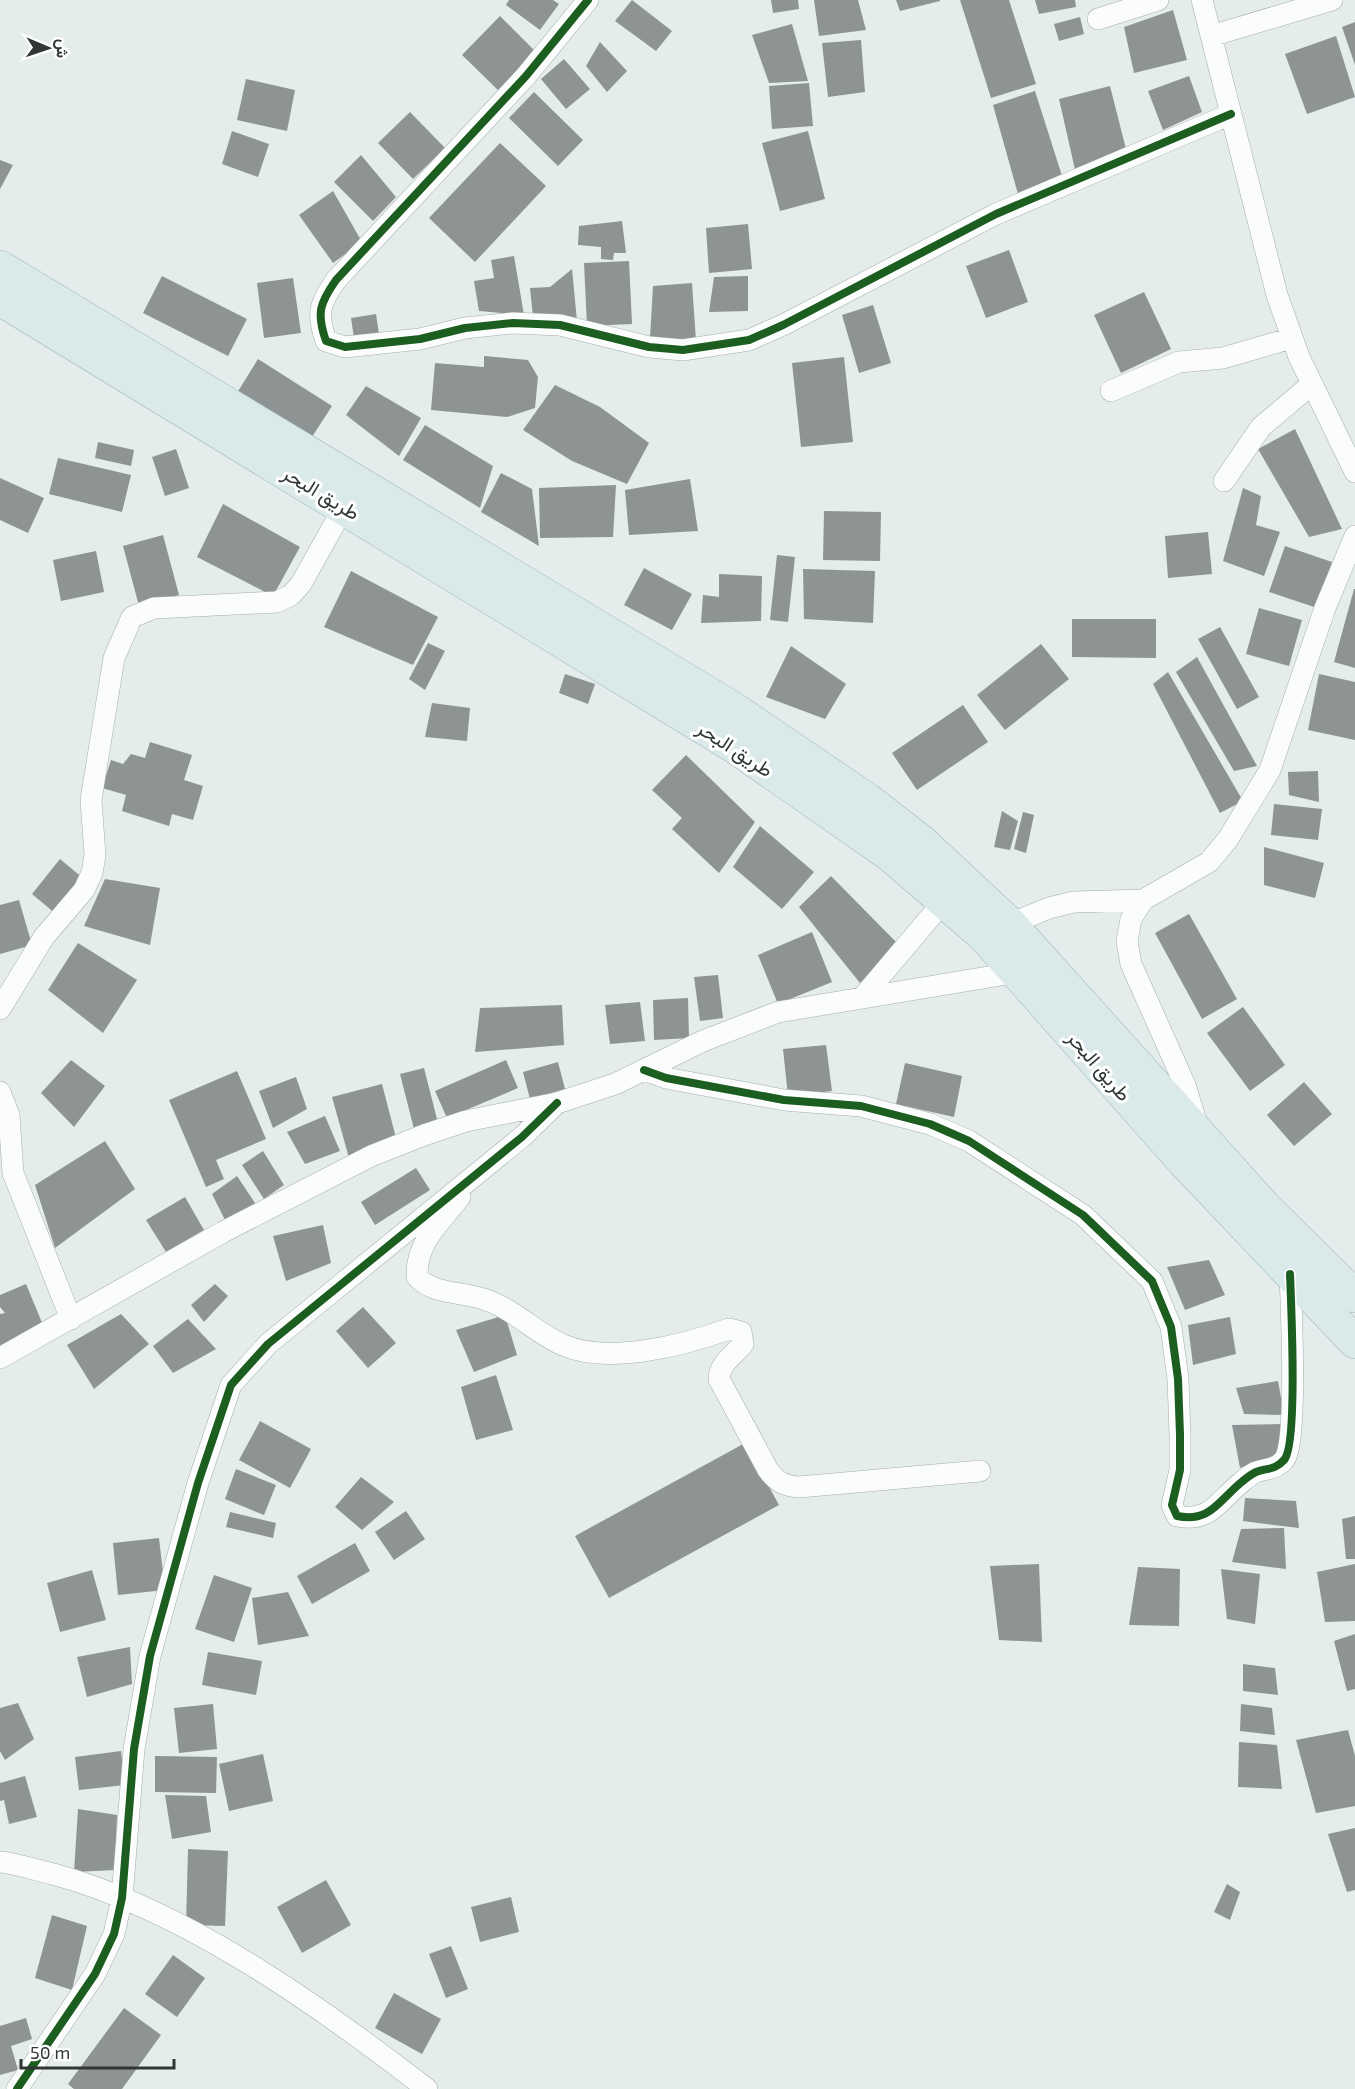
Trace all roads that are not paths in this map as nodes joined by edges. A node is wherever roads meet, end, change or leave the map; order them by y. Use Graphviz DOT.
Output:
graph roads {
  1 [pos="588,0"];
  2 [pos="1158,0"];
  3 [pos="1202,0"];
  4 [pos="1332,0"];
  5 [pos="1098,19"];
  6 [pos="1211,36"];
  7 [pos="1231,114"];
  8 [pos="0,267"];
  9 [pos="0,299"];
  10 [pos="1292,338"];
  11 [pos="1312,384"];
  12 [pos="1111,391"];
  13 [pos="1355,472"];
  14 [pos="1224,481"];
  15 [pos="344,507"];
  16 [pos="1355,536"];
  17 [pos="1143,900"];
  18 [pos="944,901"];
  19 [pos="1010,924"];
  20 [pos="1018,972"];
  21 [pos="862,998"];
  22 [pos="0,1009"];
  23 [pos="644,1070"];
  24 [pos="0,1092"];
  25 [pos="558,1103"];
  26 [pos="1200,1133"];
  27 [pos="7,1172"];
  28 [pos="479,1173"];
  29 [pos="1290,1274"];
  30 [pos="1355,1296"];
  31 [pos="70,1319"];
  32 [pos="1355,1341"];
  33 [pos="0,1358"];
  34 [pos="980,1471"];
  35 [pos="0,1862"];
  36 [pos="122,1898"];
  37 [pos="18,2089"];
  38 [pos="427,2089"];
  1 -- 7 [label="street"];
  2 -- 5 [label="street"];
  3 -- 6 [label="street"];
  4 -- 6 [label="street"];
  6 -- 7 [label="street"];
  7 -- 10 [label="street"];
  8 -- 19 [label="highway, طريق البحر"];
  9 -- 15 [label="highway, طريق البحر"];
  10 -- 11 [label="street"];
  10 -- 12 [label="street"];
  11 -- 13 [label="street"];
  11 -- 14 [label="street"];
  15 -- 18 [label="highway, طريق البحر"];
  15 -- 22 [label="street"];
  16 -- 17 [label="street"];
  17 -- 19 [label="street"];
  17 -- 26 [label="street"];
  18 -- 20 [label="highway, طريق البحر"];
  18 -- 21 [label="street"];
  19 -- 26 [label="highway, طريق البحر"];
  20 -- 21 [label="street"];
  20 -- 29 [label="highway, طريق البحر"];
  21 -- 23 [label="street"];
  23 -- 25 [label="street"];
  23 -- 29 [label="street"];
  24 -- 27 [label="street"];
  25 -- 28 [label="street"];
  25 -- 31 [label="street"];
  26 -- 30 [label="highway, طريق البحر"];
  27 -- 31 [label="street"];
  28 -- 34 [label="street"];
  28 -- 36 [label="street"];
  29 -- 32 [label="highway, طريق البحر"];
  31 -- 33 [label="street"];
  35 -- 36 [label="street"];
  36 -- 37 [label="street"];
  36 -- 38 [label="street"];
}
